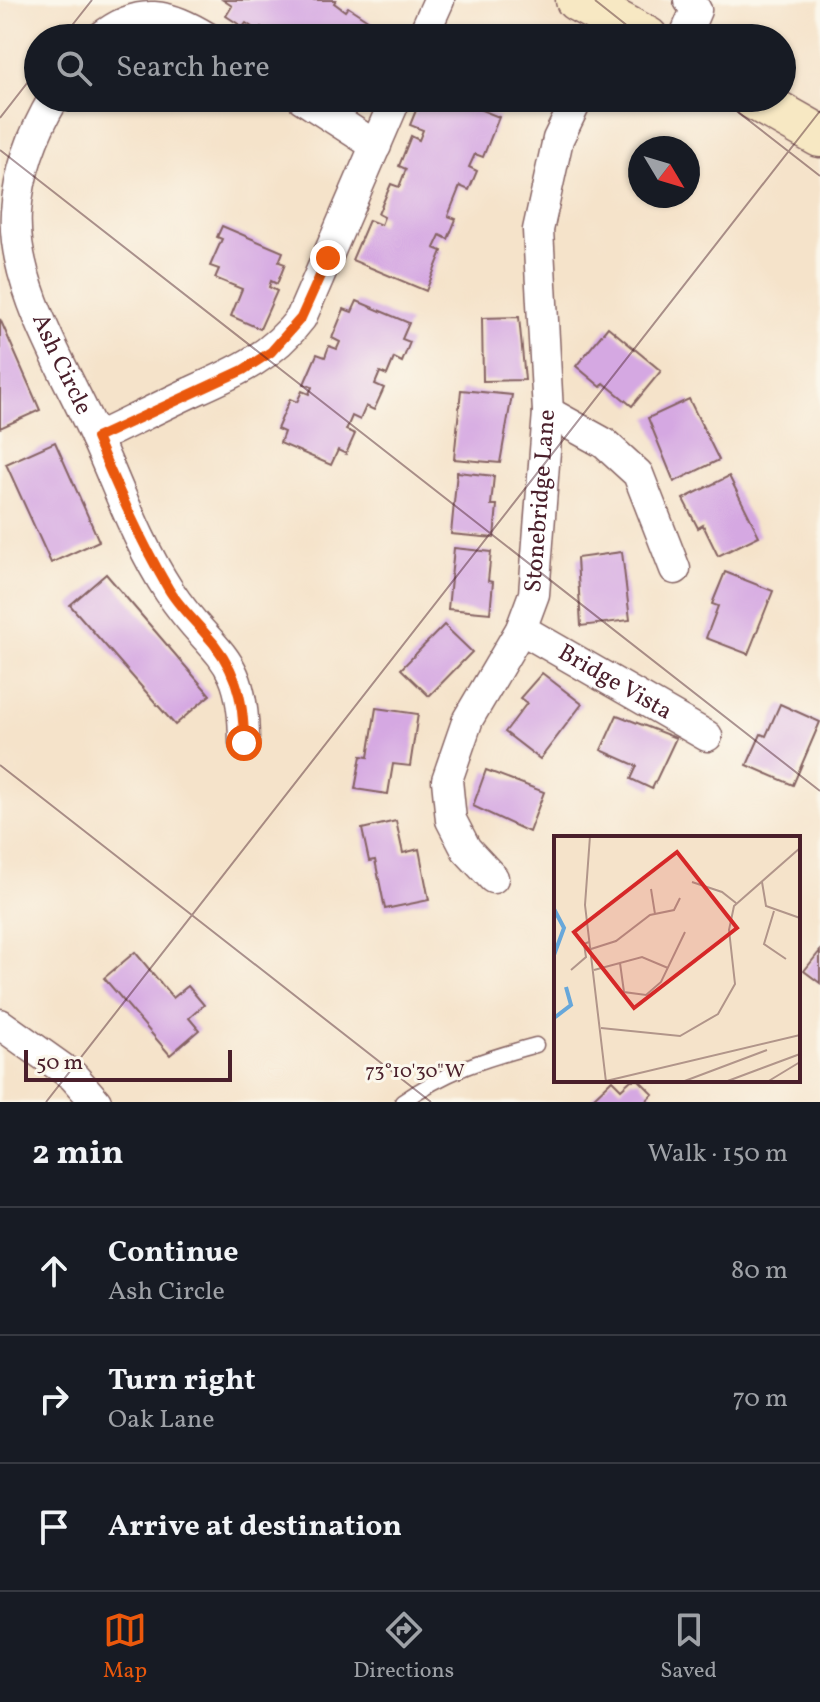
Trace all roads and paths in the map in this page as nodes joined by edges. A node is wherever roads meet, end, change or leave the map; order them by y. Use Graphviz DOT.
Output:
graph roads {
  1 [pos="439,0"];
  2 [pos="577,0"];
  3 [pos="689,0"];
  4 [pos="122,24"];
  5 [pos="184,24"];
  6 [pos="428,24"];
  7 [pos="612,24"];
  8 [pos="690,24"];
  9 [pos="47,112"];
  10 [pos="324,112"];
  11 [pos="390,112"];
  12 [pos="571,112"];
  13 [pos="778,112"];
  14 [pos="820,136"];
  15 [pos="376,146"];
  16 [pos="548,412"];
  17 [pos="96,438"];
  18 [pos="675,569"];
  19 [pos="521,629"];
  20 [pos="707,736"];
  21 [pos="244,743"];
  22 [pos="493,878"];
  23 [pos="0,1024"];
  24 [pos="536,1045"];
  25 [pos="96,1102"];
  26 [pos="402,1102"];
  1 -- 6 [label="street"];
  2 -- 7 [label="main road"];
  3 -- 8 [label="street"];
  4 -- 5 [label="street"];
  9 -- 17 [label="street, Ash Circle"];
  10 -- 15 [label="street"];
  11 -- 15 [label="street"];
  12 -- 16 [label="street, Stonebridge Lane"];
  13 -- 14 [label="main road"];
  15 -- 17 [label="street"];
  16 -- 18 [label="street"];
  16 -- 19 [label="street, Stonebridge Lane"];
  17 -- 21 [label="street, Ash Circle"];
  19 -- 20 [label="street, Bridge Vista"];
  19 -- 22 [label="street, Stonebridge Lane"];
  23 -- 25 [label="street"];
  24 -- 26 [label="lane"];
}
